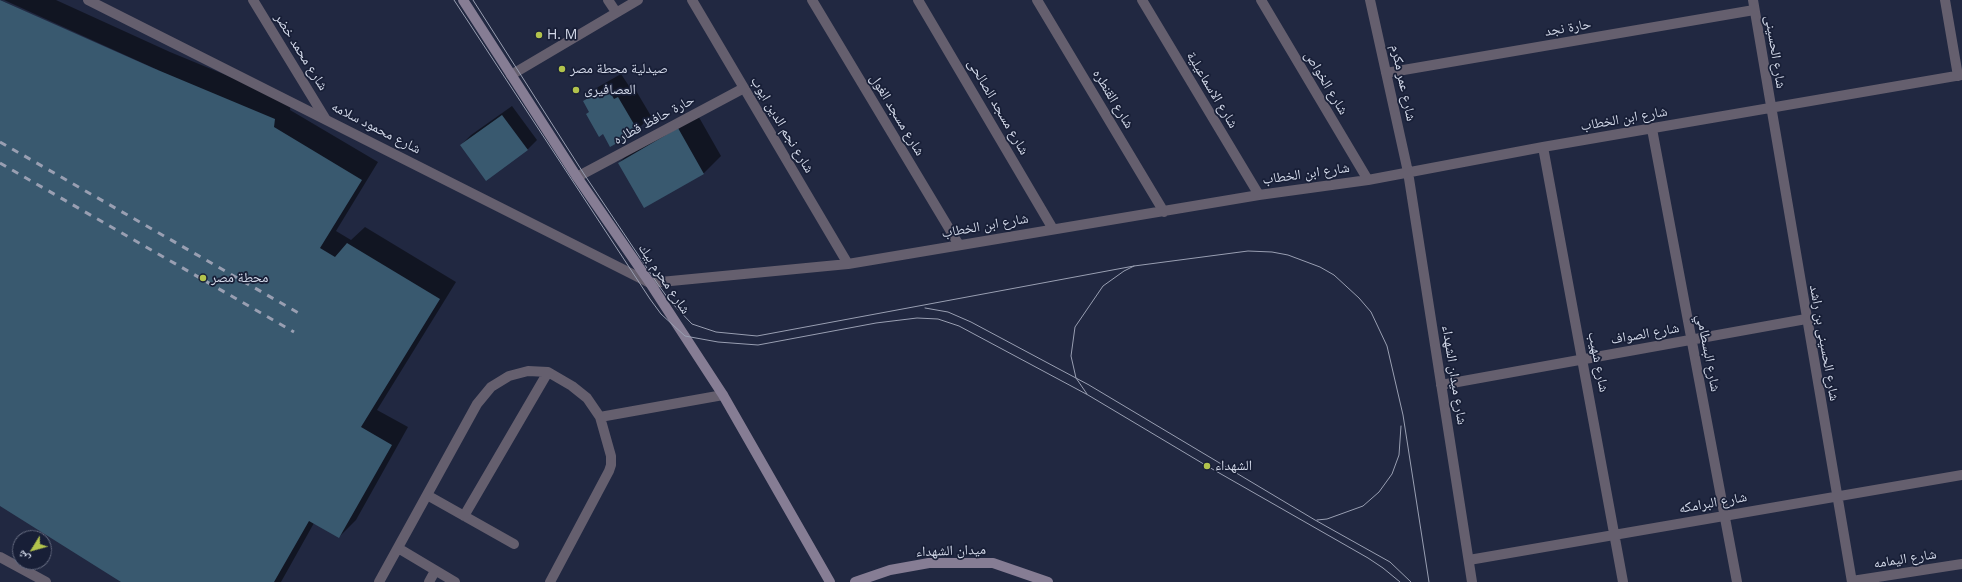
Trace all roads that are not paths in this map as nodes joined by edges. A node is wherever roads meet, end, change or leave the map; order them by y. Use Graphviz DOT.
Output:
graph roads {
  1 [pos="88,0"];
  2 [pos="253,0"];
  3 [pos="463,0"];
  4 [pos="608,0"];
  5 [pos="638,0"];
  6 [pos="692,0"];
  7 [pos="812,0"];
  8 [pos="918,0"];
  9 [pos="1037,0"];
  10 [pos="1142,0"];
  11 [pos="1261,0"];
  12 [pos="1370,0"];
  13 [pos="1945,0"];
  14 [pos="1753,5"];
  15 [pos="616,12"];
  16 [pos="1386,73"];
  17 [pos="511,75"];
  18 [pos="1960,75"];
  19 [pos="744,88"];
  20 [pos="1770,109"];
  21 [pos="325,118"];
  22 [pos="1652,129"];
  23 [pos="1544,147"];
  24 [pos="1408,172"];
  25 [pos="578,177"];
  26 [pos="1368,180"];
  27 [pos="1259,195"];
  28 [pos="1164,212"];
  29 [pos="1053,229"];
  30 [pos="959,245"];
  31 [pos="848,264"];
  32 [pos="650,283"];
  33 [pos="1806,319"];
  34 [pos="1692,340"];
  35 [pos="1583,359"];
  36 [pos="548,372"];
  37 [pos="1441,385"];
  38 [pos="723,395"];
  39 [pos="600,417"];
  40 [pos="1962,475"];
  41 [pos="427,495"];
  42 [pos="1837,496"];
  43 [pos="464,516"];
  44 [pos="1724,516"];
  45 [pos="1616,534"];
  46 [pos="514,544"];
  47 [pos="398,548"];
  48 [pos="0,556"];
  49 [pos="1469,560"];
  50 [pos="1962,564"];
  51 [pos="435,571"];
  52 [pos="46,582"];
  53 [pos="379,582"];
  54 [pos="429,582"];
  55 [pos="455,582"];
  56 [pos="550,582"];
  57 [pos="830,582"];
  58 [pos="855,582"];
  59 [pos="1048,582"];
  60 [pos="1472,582"];
  61 [pos="1623,582"];
  62 [pos="1737,582"];
  63 [pos="1852,582"];
  1 -- 21 [label="street, شارع محمود سلامه"];
  2 -- 21 [label="street, شارع محمد خضر"];
  3 -- 17 [label="main road, شارع محرم بيك"];
  4 -- 15 [label="street"];
  5 -- 15 [label="street"];
  6 -- 19 [label="street, شارع نجم الدين ايوب"];
  7 -- 30 [label="street, شارع مسجد الغول"];
  8 -- 29 [label="street, شارع مسجد الصالحى"];
  9 -- 28 [label="street, شارع القنطره"];
  10 -- 27 [label="street, شارع الاسماعيلية"];
  11 -- 26 [label="street, شارع الخواص"];
  12 -- 16 [label="street, شارع عمر مكرم"];
  13 -- 18 [label="street"];
  14 -- 16 [label="street, حارة نجد"];
  14 -- 20 [label="street, شارع الحسينى"];
  15 -- 17 [label="street"];
  16 -- 24 [label="street, شارع عمر مكرم"];
  17 -- 25 [label="main road, شارع محرم بيك"];
  18 -- 20 [label="street, شارع ابن الخطاب"];
  19 -- 25 [label="street, حارة حافظ قطاره"];
  19 -- 31 [label="street, شارع نجم الدين ايوب"];
  20 -- 22 [label="street, شارع ابن الخطاب"];
  20 -- 33 [label="street, شارع الحسينى بن راشد"];
  21 -- 32 [label="street, شارع محمود سلامه"];
  22 -- 23 [label="street, شارع ابن الخطاب"];
  22 -- 34 [label="street, شارع البسطامي"];
  23 -- 24 [label="street, شارع ابن الخطاب"];
  23 -- 35 [label="street, شارع شهيب"];
  24 -- 26 [label="street, شارع ابن الخطاب"];
  24 -- 37 [label="street, شارع ميدان الشهداء"];
  25 -- 32 [label="main road, شارع محرم بيك"];
  26 -- 27 [label="street, شارع ابن الخطاب"];
  27 -- 28 [label="street, شارع ابن الخطاب"];
  28 -- 29 [label="street, شارع ابن الخطاب"];
  29 -- 30 [label="street, شارع ابن الخطاب"];
  30 -- 31 [label="street, شارع ابن الخطاب"];
  31 -- 32 [label="street, شارع ابن الخطاب"];
  32 -- 38 [label="main road, شارع محرم بيك"];
  33 -- 34 [label="street, شارع الصواف"];
  33 -- 42 [label="street, شارع الحسينى بن راشد"];
  34 -- 35 [label="street, شارع الصواف"];
  34 -- 44 [label="street, شارع البسطامي"];
  35 -- 37 [label="street, شارع الصواف"];
  35 -- 45 [label="street, شارع شهيب"];
  36 -- 39 [label="street"];
  36 -- 41 [label="street"];
  36 -- 43 [label="street"];
  37 -- 49 [label="street, شارع ميدان الشهداء"];
  38 -- 39 [label="street"];
  38 -- 57 [label="main road, شارع محرم بيك"];
  39 -- 56 [label="street"];
  40 -- 42 [label="street, شارع البرامكه"];
  41 -- 43 [label="street"];
  41 -- 47 [label="street"];
  42 -- 44 [label="street, شارع البرامكه"];
  42 -- 63 [label="street, شارع الحسينى بن راشد"];
  43 -- 46 [label="street"];
  44 -- 45 [label="street, شارع البرامكه"];
  44 -- 62 [label="street, شارع البسطامي"];
  45 -- 49 [label="street, شارع البرامكه"];
  45 -- 61 [label="street, شارع شهيب"];
  47 -- 51 [label="street"];
  47 -- 53 [label="street"];
  48 -- 52 [label="street"];
  49 -- 60 [label="street, شارع ميدان الشهداء"];
  50 -- 63 [label="street, شارع اليمامه"];
  51 -- 54 [label="street"];
  51 -- 55 [label="street"];
  58 -- 59 [label="main road, ميدان الشهداء"];
}
